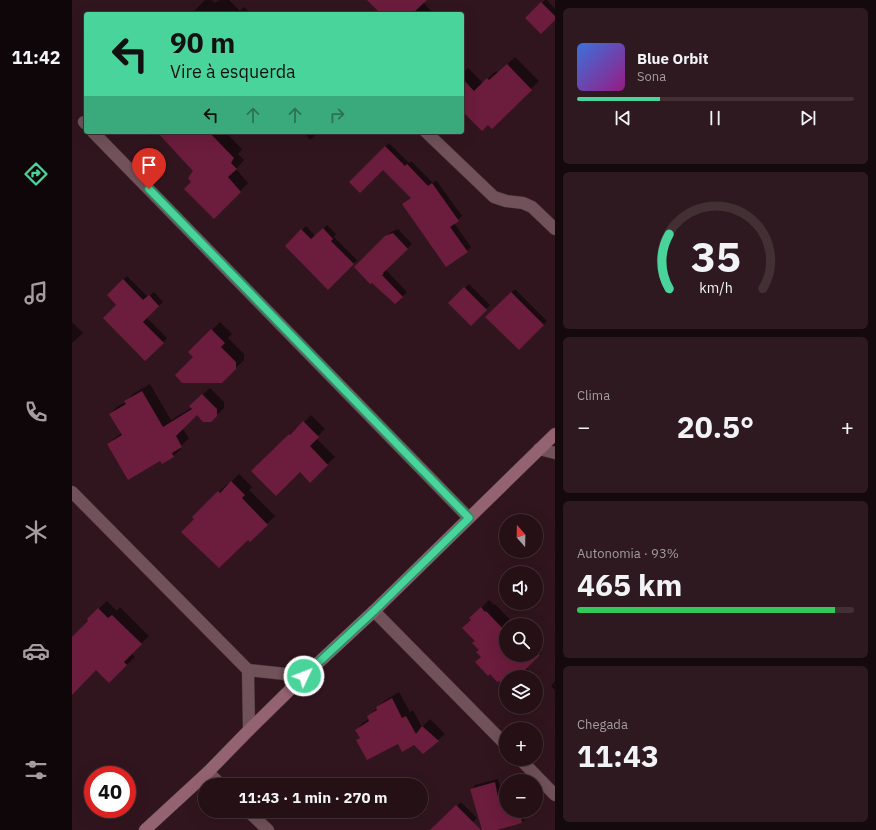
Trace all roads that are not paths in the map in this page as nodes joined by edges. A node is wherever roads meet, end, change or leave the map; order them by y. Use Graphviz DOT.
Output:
graph roads {
  1 [pos="96,134"];
  2 [pos="428,134"];
  3 [pos="555,230"];
  4 [pos="555,434"];
  5 [pos="539,449"];
  6 [pos="555,453"];
  7 [pos="72,492"];
  8 [pos="469,518"];
  9 [pos="374,611"];
  10 [pos="248,670"];
  11 [pos="304,676"];
  12 [pos="249,730"];
  13 [pos="499,738"];
  14 [pos="527,766"];
  15 [pos="208,772"];
  16 [pos="214,778"];
  17 [pos="555,795"];
  18 [pos="255,818"];
  19 [pos="145,830"];
  20 [pos="268,830"];
  1 -- 8 [label="street"];
  2 -- 3 [label="street"];
  4 -- 5 [label="street"];
  5 -- 6 [label="street"];
  5 -- 8 [label="street"];
  7 -- 10 [label="street"];
  8 -- 9 [label="street"];
  9 -- 11 [label="street"];
  9 -- 13 [label="street"];
  10 -- 11 [label="street"];
  10 -- 12 [label="street"];
  11 -- 12 [label="street"];
  12 -- 15 [label="street"];
  14 -- 17 [label="street"];
  15 -- 16 [label="street"];
  15 -- 19 [label="street"];
  18 -- 20 [label="street"];
}
